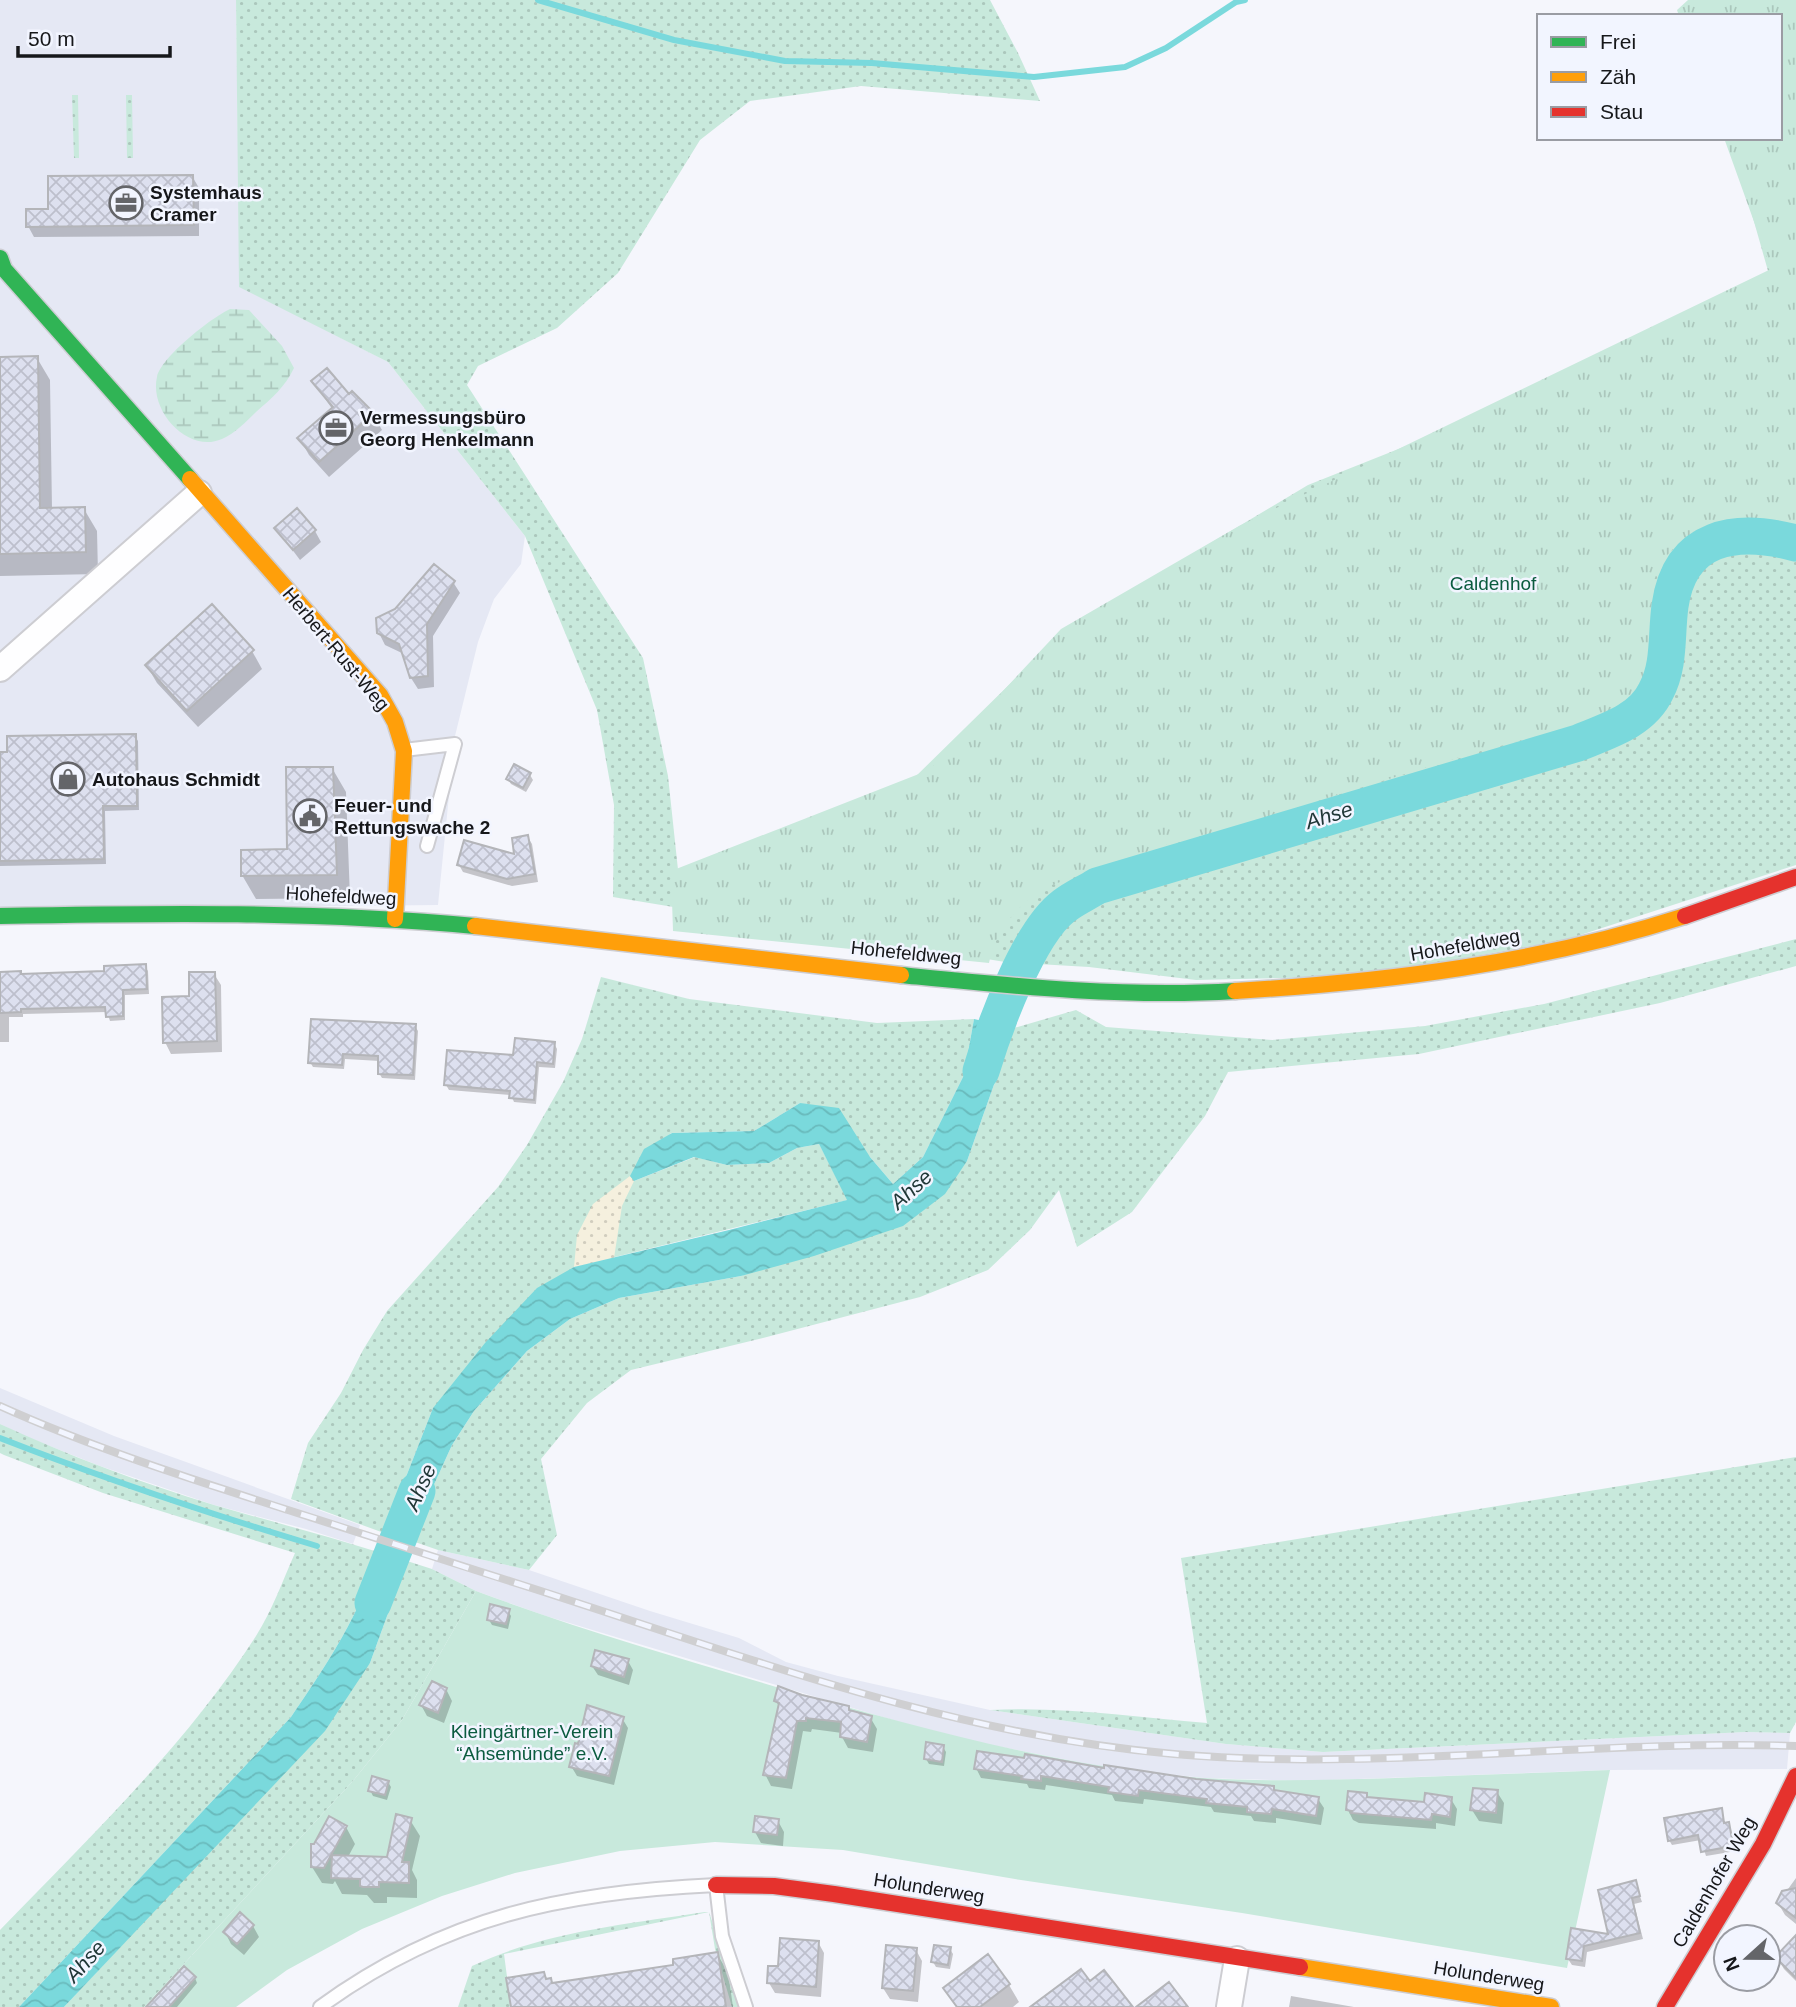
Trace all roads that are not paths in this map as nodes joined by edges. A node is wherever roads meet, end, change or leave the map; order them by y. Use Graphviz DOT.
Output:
graph roads {
  1 [pos="0,258"];
  2 [pos="199,493"];
  3 [pos="0,669"];
  4 [pos="404,751"];
  5 [pos="428,846"];
  6 [pos="1796,877"];
  7 [pos="0,916"];
  8 [pos="396,919"];
  9 [pos="1796,1776"];
  10 [pos="716,1885"];
  11 [pos="1237,1959"];
  12 [pos="320,2007"];
  13 [pos="746,2007"];
  14 [pos="1229,2007"];
  15 [pos="1551,2007"];
  16 [pos="1665,2007"];
  1 -- 2 [label="street, Herbert-Rust-Weg"];
  2 -- 3 [label="street"];
  2 -- 4 [label="street, Herbert-Rust-Weg"];
  4 -- 5 [label="lane"];
  4 -- 8 [label="street, Herbert-Rust-Weg"];
  6 -- 8 [label="street, Hohefeldweg"];
  7 -- 8 [label="street, Hohefeldweg"];
  9 -- 16 [label="street, Caldenhofer Weg"];
  10 -- 11 [label="street, Holunderweg"];
  10 -- 12 [label="lane, Holunderweg"];
  10 -- 13 [label="lane"];
  11 -- 14 [label="street"];
  11 -- 15 [label="street, Holunderweg"];
}
